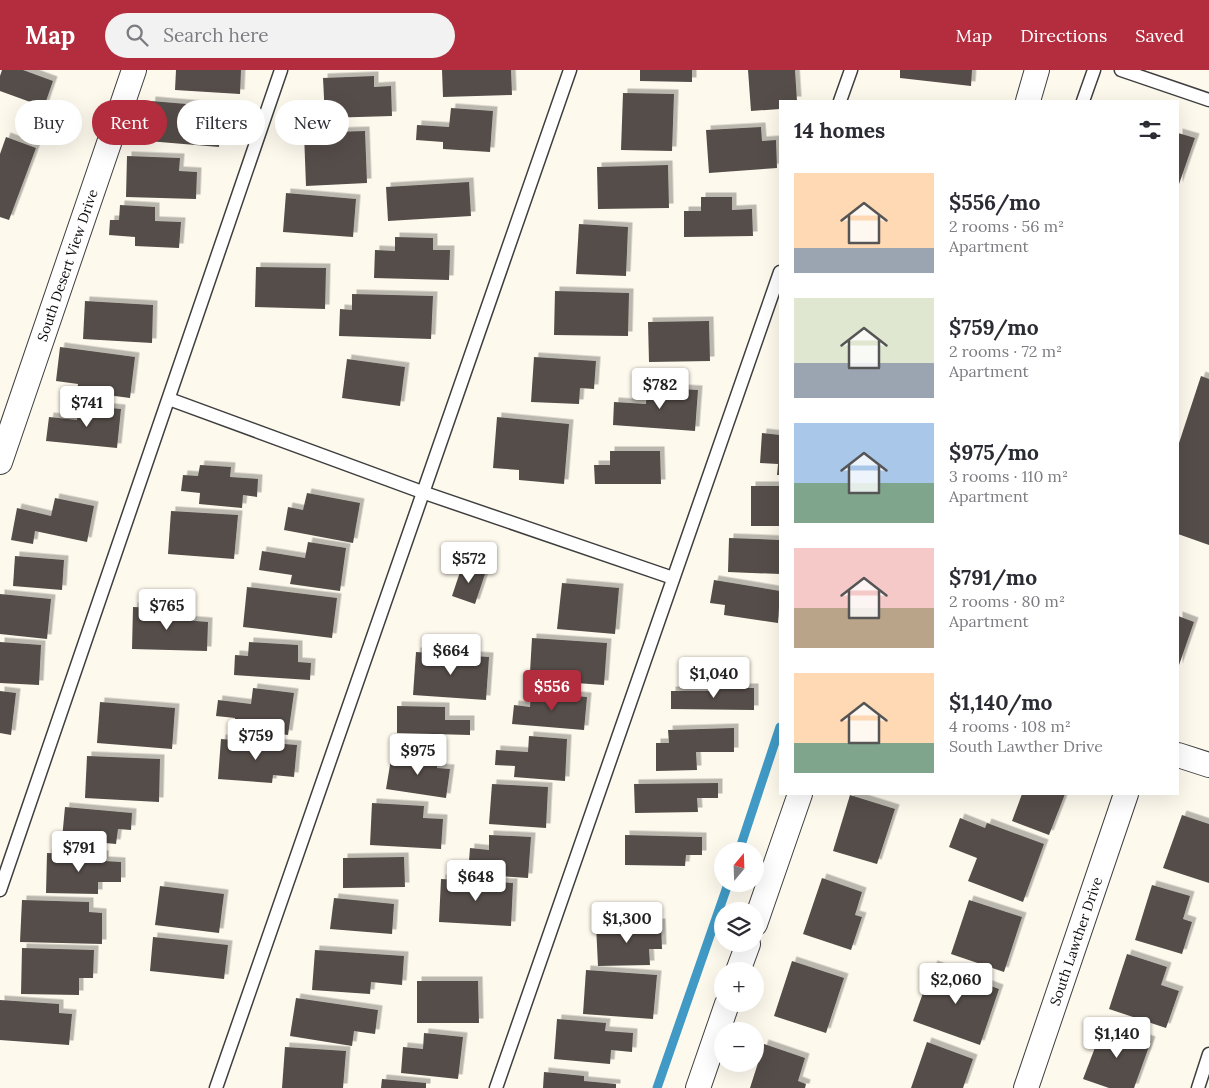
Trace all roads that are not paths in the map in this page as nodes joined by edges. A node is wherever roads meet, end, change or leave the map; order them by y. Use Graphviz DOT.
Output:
graph roads {
  1 [pos="134,70"];
  2 [pos="281,70"];
  3 [pos="570,70"];
  4 [pos="851,70"];
  5 [pos="1037,70"];
  6 [pos="1094,70"];
  7 [pos="1121,70"];
  8 [pos="840,100"];
  9 [pos="1028,100"];
  10 [pos="1083,100"];
  11 [pos="1209,100"];
  12 [pos="779,275"];
  13 [pos="169,399"];
  14 [pos="0,462"];
  15 [pos="422,492"];
  16 [pos="673,578"];
  17 [pos="1179,755"];
  18 [pos="1209,766"];
  19 [pos="800,795"];
  20 [pos="1126,795"];
  21 [pos="0,890"];
  22 [pos="763,902"];
  23 [pos="724,1012"];
  24 [pos="1209,1054"];
  25 [pos="216,1088"];
  26 [pos="496,1088"];
  27 [pos="698,1088"];
  28 [pos="1026,1088"];
  29 [pos="1198,1088"];
  1 -- 14 [label="street, South Desert View Drive"];
  2 -- 13 [label="lane"];
  3 -- 15 [label="lane"];
  4 -- 8 [label="lane"];
  5 -- 9 [label="street"];
  6 -- 10 [label="lane"];
  7 -- 11 [label="lane"];
  12 -- 16 [label="lane"];
  13 -- 15 [label="lane"];
  13 -- 21 [label="lane"];
  15 -- 16 [label="lane"];
  15 -- 25 [label="lane"];
  16 -- 26 [label="lane"];
  17 -- 18 [label="street"];
  19 -- 22 [label="street"];
  20 -- 28 [label="street, South Lawther Drive"];
  23 -- 27 [label="street"];
  24 -- 29 [label="lane"];
}
